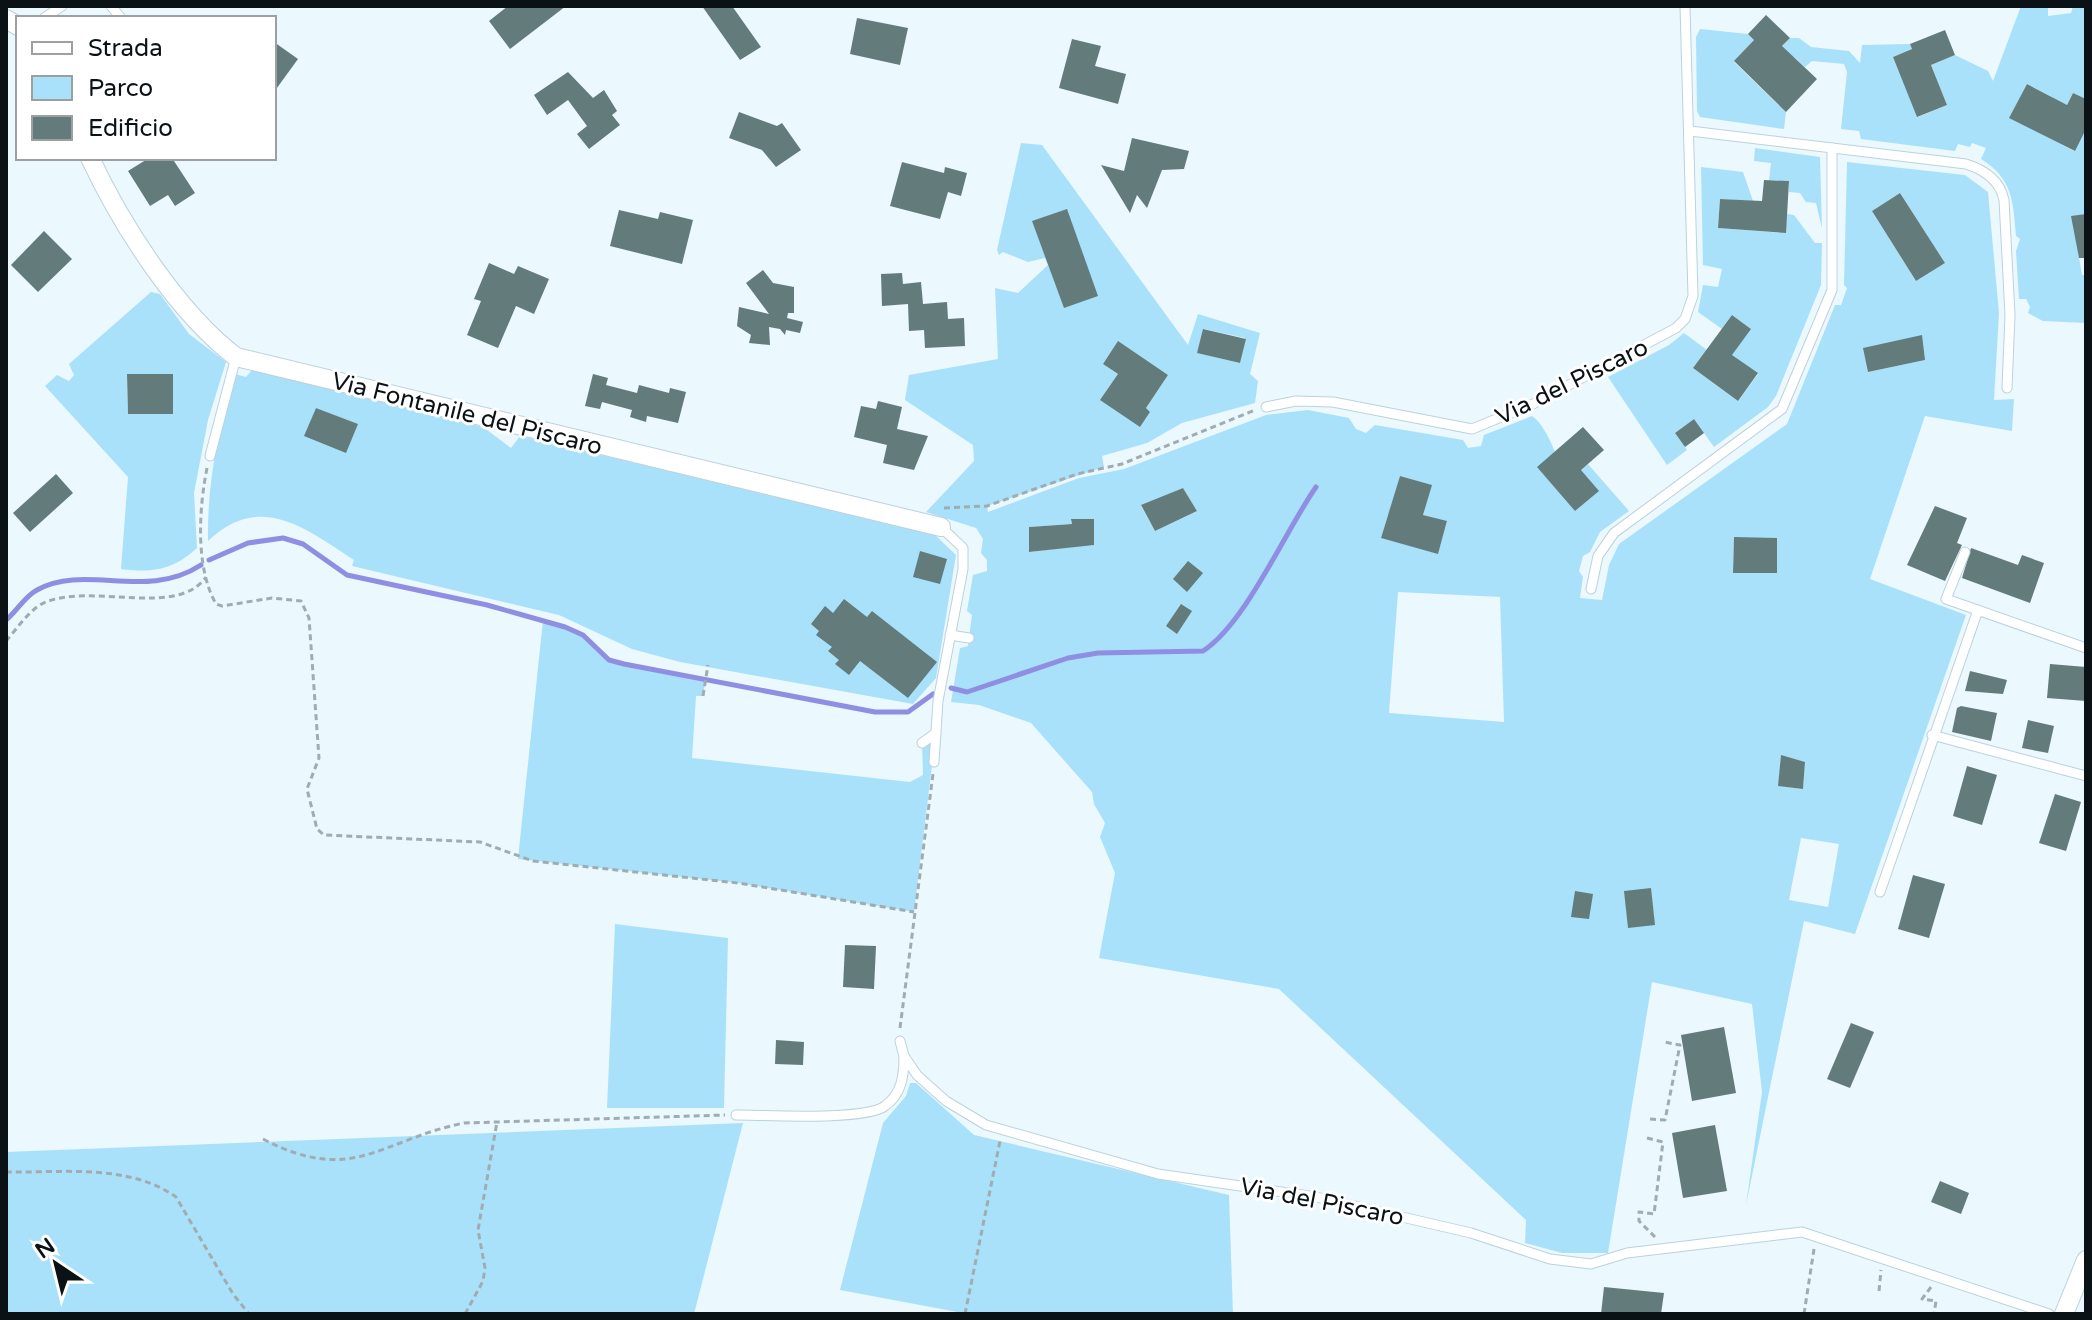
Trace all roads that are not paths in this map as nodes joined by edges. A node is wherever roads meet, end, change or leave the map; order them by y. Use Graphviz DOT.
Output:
graph roads {
  1 [pos="1685,6"];
  2 [pos="1690,131"];
  3 [pos="1832,148"];
  4 [pos="91,160"];
  5 [pos="236,357"];
  6 [pos="2007,388"];
  7 [pos="1266,407"];
  8 [pos="210,456"];
  9 [pos="933,525"];
  10 [pos="1965,552"];
  11 [pos="1591,589"];
  12 [pos="1978,610"];
  13 [pos="950,635"];
  14 [pos="969,638"];
  15 [pos="2086,648"];
  16 [pos="936,733"];
  17 [pos="1932,735"];
  18 [pos="922,743"];
  19 [pos="934,762"];
  20 [pos="2086,776"];
  21 [pos="1880,892"];
  22 [pos="900,1041"];
  23 [pos="904,1056"];
  24 [pos="736,1115"];
  25 [pos="2086,1260"];
  26 [pos="2049,1314"];
  27 [pos="2064,1314"];
  1 -- 2 [label="lane, Via del Piscaro"];
  2 -- 3 [label="lane"];
  2 -- 7 [label="lane, Via del Piscaro"];
  3 -- 6 [label="lane"];
  3 -- 11 [label="lane"];
  4 -- 5 [label="street, Via Fontanile del Piscaro"];
  5 -- 8 [label="lane"];
  5 -- 9 [label="street, Via Fontanile del Piscaro"];
  9 -- 13 [label="lane"];
  10 -- 12 [label="lane"];
  12 -- 15 [label="lane"];
  12 -- 17 [label="lane"];
  13 -- 14 [label="lane"];
  13 -- 16 [label="lane"];
  16 -- 18 [label="lane"];
  16 -- 19 [label="lane"];
  17 -- 20 [label="lane"];
  17 -- 21 [label="lane"];
  22 -- 23 [label="lane, Via del Piscaro"];
  23 -- 24 [label="lane"];
  23 -- 26 [label="lane, Via del Piscaro"];
  25 -- 27 [label="street"];
}
